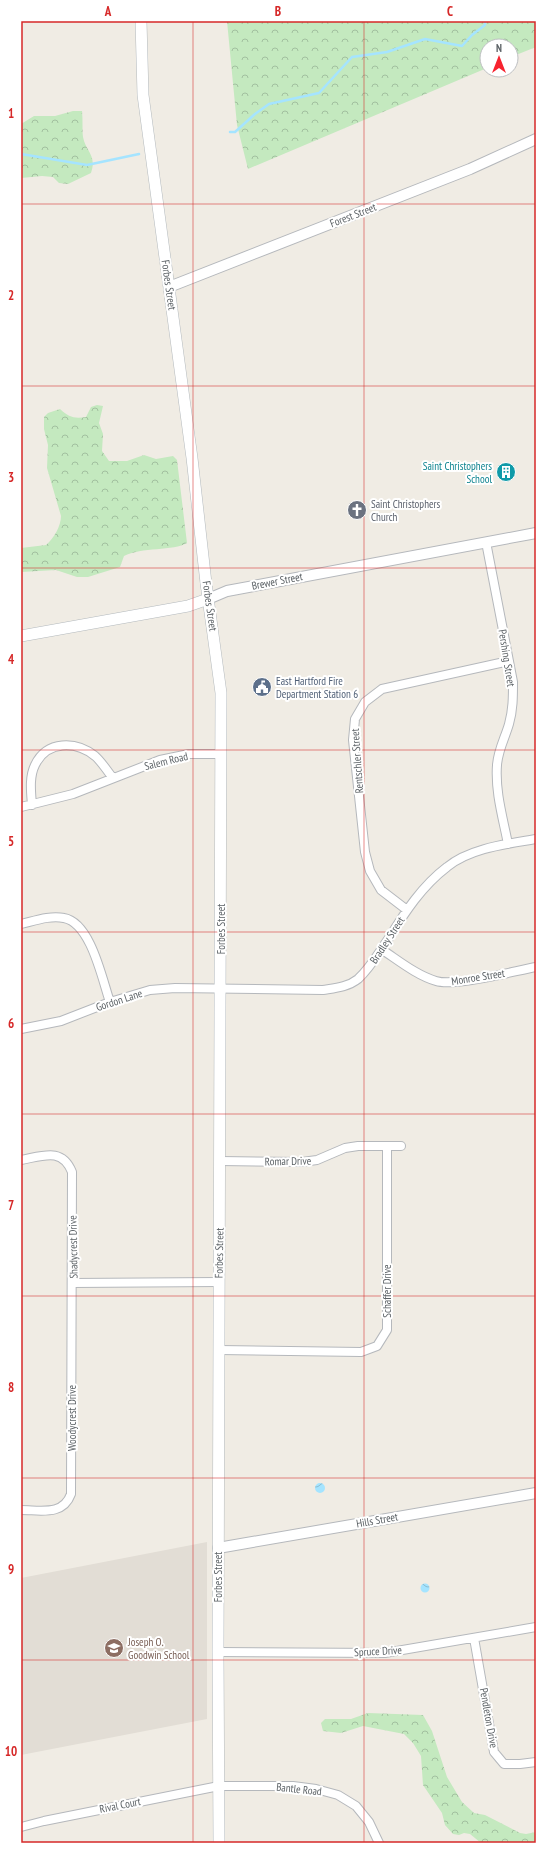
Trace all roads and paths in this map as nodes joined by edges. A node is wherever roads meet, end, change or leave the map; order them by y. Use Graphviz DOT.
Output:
graph roads {
  1 [pos="141,21"];
  2 [pos="536,139"];
  3 [pos="169,287"];
  4 [pos="536,533"];
  5 [pos="486,542"];
  6 [pos="208,599"];
  7 [pos="21,636"];
  8 [pos="509,661"];
  9 [pos="221,754"];
  10 [pos="113,778"];
  11 [pos="32,805"];
  12 [pos="21,807"];
  13 [pos="536,839"];
  14 [pos="508,844"];
  15 [pos="407,910"];
  16 [pos="21,924"];
  17 [pos="381,949"];
  18 [pos="536,967"];
  19 [pos="220,989"];
  20 [pos="110,1002"];
  21 [pos="21,1029"];
  22 [pos="401,1146"];
  23 [pos="387,1147"];
  24 [pos="21,1160"];
  25 [pos="220,1161"];
  26 [pos="219,1282"];
  27 [pos="72,1284"];
  28 [pos="219,1350"];
  29 [pos="536,1493"];
  30 [pos="21,1510"];
  31 [pos="218,1548"];
  32 [pos="536,1626"];
  33 [pos="474,1638"];
  34 [pos="218,1652"];
  35 [pos="536,1762"];
  36 [pos="219,1786"];
  37 [pos="21,1827"];
  38 [pos="220,1843"];
  39 [pos="379,1843"];
  1 -- 3 [label="main road, Forbes Street"];
  2 -- 3 [label="street, Forest Street"];
  3 -- 6 [label="main road, Forbes Street"];
  4 -- 5 [label="street, Brewer Street"];
  5 -- 6 [label="street, Brewer Street"];
  5 -- 8 [label="street, Pershing Street"];
  6 -- 7 [label="main road, Brewer Street"];
  6 -- 9 [label="main road, Forbes Street"];
  8 -- 14 [label="street, Pershing Street"];
  8 -- 15 [label="street, Rentschler Street"];
  9 -- 10 [label="street, Salem Road"];
  9 -- 19 [label="main road, Forbes Street"];
  10 -- 11 [label="street, Salem Road"];
  10 -- 11 [label="street"];
  11 -- 12 [label="street, Salem Road"];
  13 -- 14 [label="street, Bradley Street"];
  14 -- 15 [label="street, Bradley Street"];
  15 -- 17 [label="street, Bradley Street"];
  16 -- 20 [label="street"];
  17 -- 18 [label="street, Monroe Street"];
  17 -- 19 [label="street, Bradley Street"];
  19 -- 20 [label="street, Gordon Lane"];
  19 -- 25 [label="main road, Forbes Street"];
  20 -- 21 [label="street, Gordon Lane"];
  22 -- 23 [label="street, Romar Drive"];
  23 -- 25 [label="street, Romar Drive"];
  23 -- 28 [label="street, Schaffer Drive"];
  24 -- 27 [label="street, Shadycrest Drive"];
  25 -- 26 [label="main road, Forbes Street"];
  26 -- 27 [label="street, Shadycrest Drive"];
  26 -- 28 [label="main road, Forbes Street"];
  27 -- 30 [label="street, Woodycrest Drive"];
  28 -- 31 [label="main road, Forbes Street"];
  29 -- 31 [label="street, Hills Street"];
  31 -- 34 [label="main road, Forbes Street"];
  32 -- 33 [label="street, Spruce Drive"];
  33 -- 34 [label="street, Spruce Drive"];
  33 -- 35 [label="street, Pendleton Drive"];
  34 -- 36 [label="main road, Forbes Street"];
  36 -- 37 [label="street, Rival Court"];
  36 -- 38 [label="main road, Forbes Street"];
  36 -- 39 [label="street, Bantle Road"];
}
